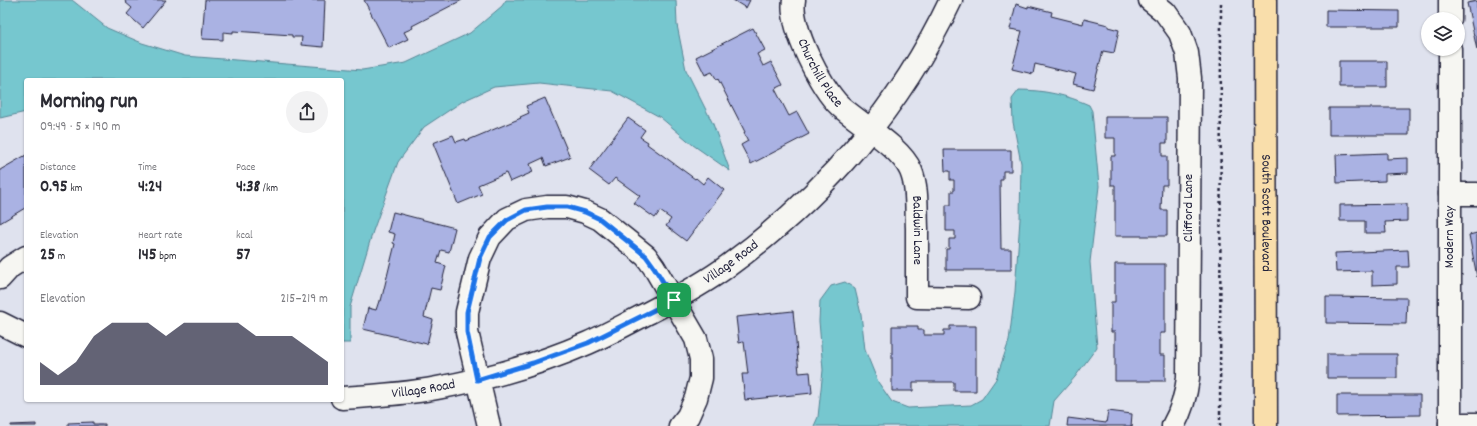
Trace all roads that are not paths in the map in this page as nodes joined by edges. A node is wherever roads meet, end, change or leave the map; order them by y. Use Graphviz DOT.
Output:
graph roads {
  1 [pos="794,0"];
  2 [pos="951,0"];
  3 [pos="1150,0"];
  4 [pos="1265,0"];
  5 [pos="1450,0"];
  6 [pos="1450,12"];
  7 [pos="1450,56"];
  8 [pos="871,130"];
  9 [pos="1450,194"];
  10 [pos="1477,194"];
  11 [pos="24,258"];
  12 [pos="0,278"];
  13 [pos="969,298"];
  14 [pos="674,300"];
  15 [pos="0,323"];
  16 [pos="24,335"];
  17 [pos="477,380"];
  18 [pos="344,398"];
  19 [pos="1477,424"];
  20 [pos="1450,425"];
  21 [pos="489,426"];
  22 [pos="680,426"];
  23 [pos="1173,426"];
  24 [pos="1266,426"];
  1 -- 8 [label="street, Churchill Place"];
  2 -- 8 [label="street, Village Road"];
  3 -- 23 [label="street, Clifford Lane"];
  4 -- 24 [label="main road, South Scott Boulevard"];
  5 -- 6 [label="street"];
  7 -- 9 [label="street, Modern Way"];
  8 -- 13 [label="street, Baldwin Lane"];
  8 -- 14 [label="street, Village Road"];
  9 -- 10 [label="street"];
  9 -- 20 [label="street, Modern Way"];
  11 -- 12 [label="street"];
  14 -- 17 [label="street, Village Road"];
  14 -- 17 [label="street"];
  14 -- 22 [label="street"];
  15 -- 16 [label="street"];
  17 -- 18 [label="street, Village Road"];
  17 -- 21 [label="street"];
  19 -- 20 [label="street"];
}
